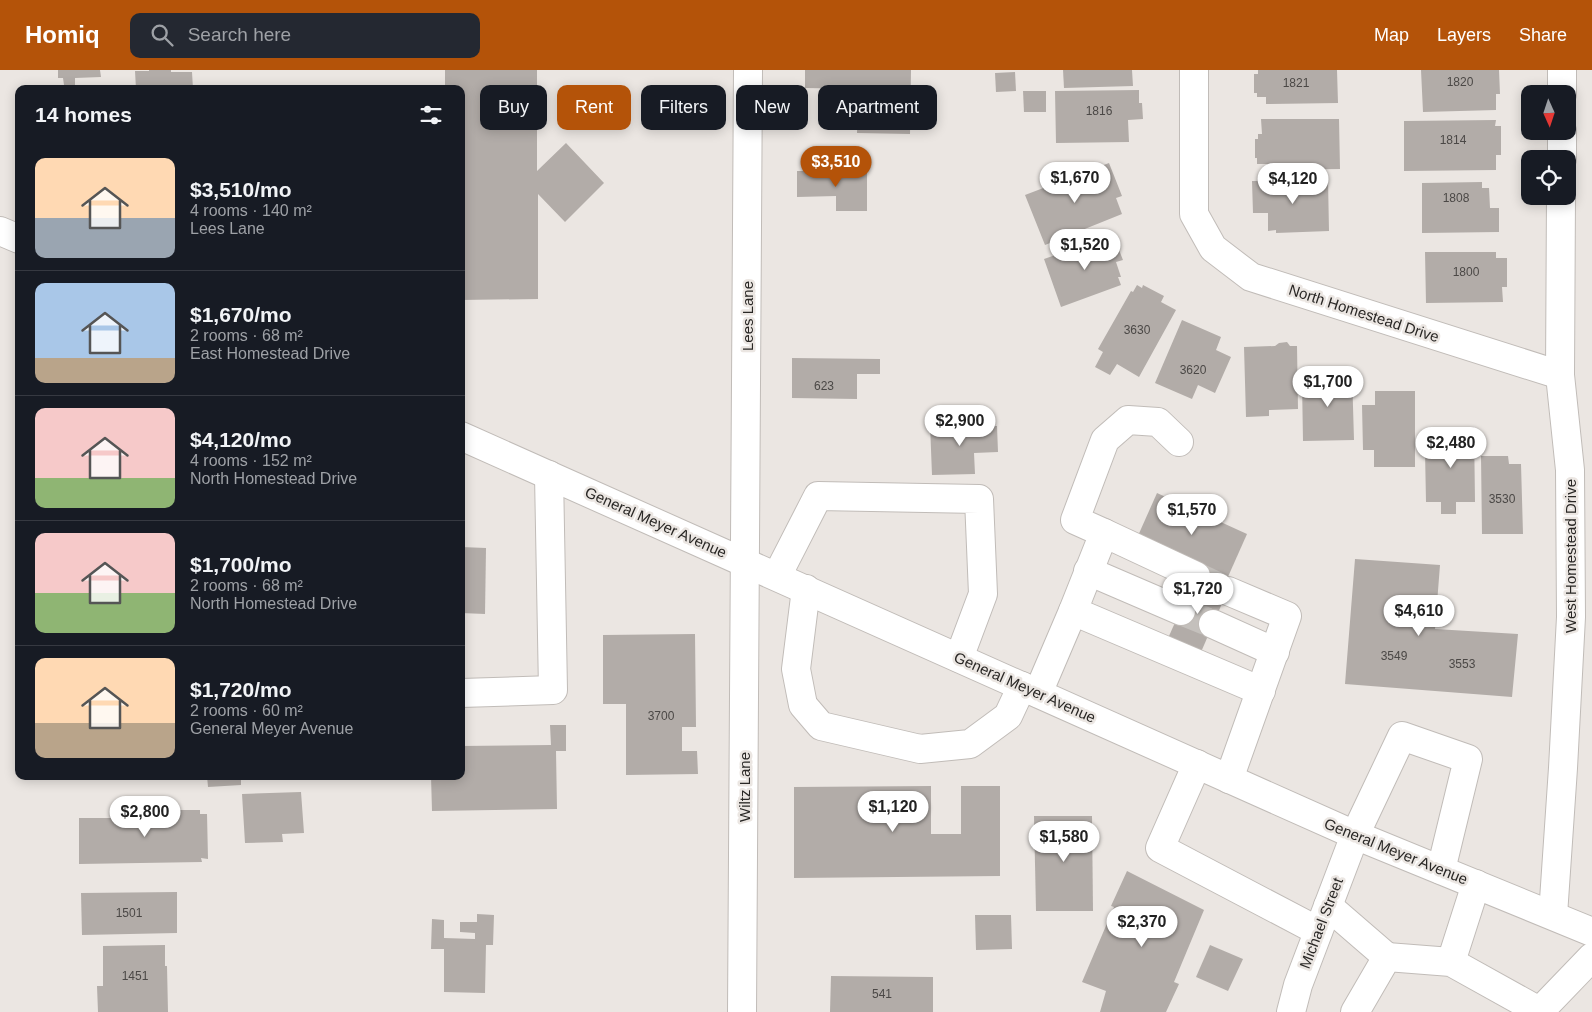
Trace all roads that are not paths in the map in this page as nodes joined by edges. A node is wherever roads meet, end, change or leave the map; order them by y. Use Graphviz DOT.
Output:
graph roads {
  1 [pos="748,70"];
  2 [pos="1194,70"];
  3 [pos="1562,70"];
  4 [pos="1562,85"];
  5 [pos="1561,205"];
  6 [pos="0,231"];
  7 [pos="15,237"];
  8 [pos="1560,375"];
  9 [pos="465,438"];
  10 [pos="1179,442"];
  11 [pos="549,475"];
  12 [pos="1104,533"];
  13 [pos="745,562"];
  14 [pos="1088,571"];
  15 [pos="778,576"];
  16 [pos="1196,576"];
  17 [pos="806,589"];
  18 [pos="1228,590"];
  19 [pos="1073,611"];
  20 [pos="1181,611"];
  21 [pos="1213,624"];
  22 [pos="1275,652"];
  23 [pos="959,658"];
  24 [pos="1030,689"];
  25 [pos="1261,691"];
  26 [pos="465,693"];
  27 [pos="1197,764"];
  28 [pos="1229,779"];
  29 [pos="1355,835"];
  30 [pos="1441,870"];
  31 [pos="1476,884"];
  32 [pos="1553,915"];
  33 [pos="1323,919"];
  34 [pos="1592,932"];
  35 [pos="1592,957"];
  36 [pos="1387,958"];
  37 [pos="1451,962"];
  38 [pos="742,1012"];
  39 [pos="1291,1012"];
  40 [pos="1355,1012"];
  41 [pos="1540,1012"];
  1 -- 13 [label="street, Lees Lane"];
  2 -- 8 [label="street, North Homestead Drive"];
  3 -- 4 [label="street"];
  5 -- 8 [label="street, West Homestead Drive"];
  6 -- 7 [label="street"];
  8 -- 32 [label="street, West Homestead Drive"];
  9 -- 11 [label="street, General Meyer Avenue"];
  10 -- 12 [label="street"];
  11 -- 13 [label="street, General Meyer Avenue"];
  11 -- 26 [label="street"];
  12 -- 14 [label="street"];
  12 -- 16 [label="street"];
  13 -- 15 [label="street, General Meyer Avenue"];
  13 -- 38 [label="street, Wiltz Lane"];
  14 -- 19 [label="street"];
  14 -- 20 [label="street"];
  15 -- 17 [label="street, General Meyer Avenue"];
  15 -- 23 [label="street"];
  17 -- 23 [label="street, General Meyer Avenue"];
  17 -- 24 [label="street"];
  18 -- 22 [label="street"];
  19 -- 24 [label="street"];
  19 -- 25 [label="street"];
  21 -- 22 [label="street"];
  22 -- 25 [label="street"];
  23 -- 24 [label="street, General Meyer Avenue"];
  24 -- 27 [label="street, General Meyer Avenue"];
  25 -- 28 [label="street"];
  27 -- 28 [label="street, General Meyer Avenue"];
  27 -- 33 [label="street"];
  28 -- 29 [label="street, General Meyer Avenue"];
  29 -- 30 [label="street, General Meyer Avenue"];
  29 -- 30 [label="street, Michael Street"];
  29 -- 33 [label="street, Michael Street"];
  30 -- 31 [label="street, General Meyer Avenue"];
  31 -- 32 [label="street, General Meyer Avenue"];
  31 -- 37 [label="street"];
  32 -- 34 [label="street, General Meyer Avenue"];
  33 -- 36 [label="street"];
  33 -- 39 [label="street, Michael Street"];
  35 -- 41 [label="street"];
  36 -- 37 [label="street"];
  36 -- 40 [label="street"];
  37 -- 41 [label="street"];
}
